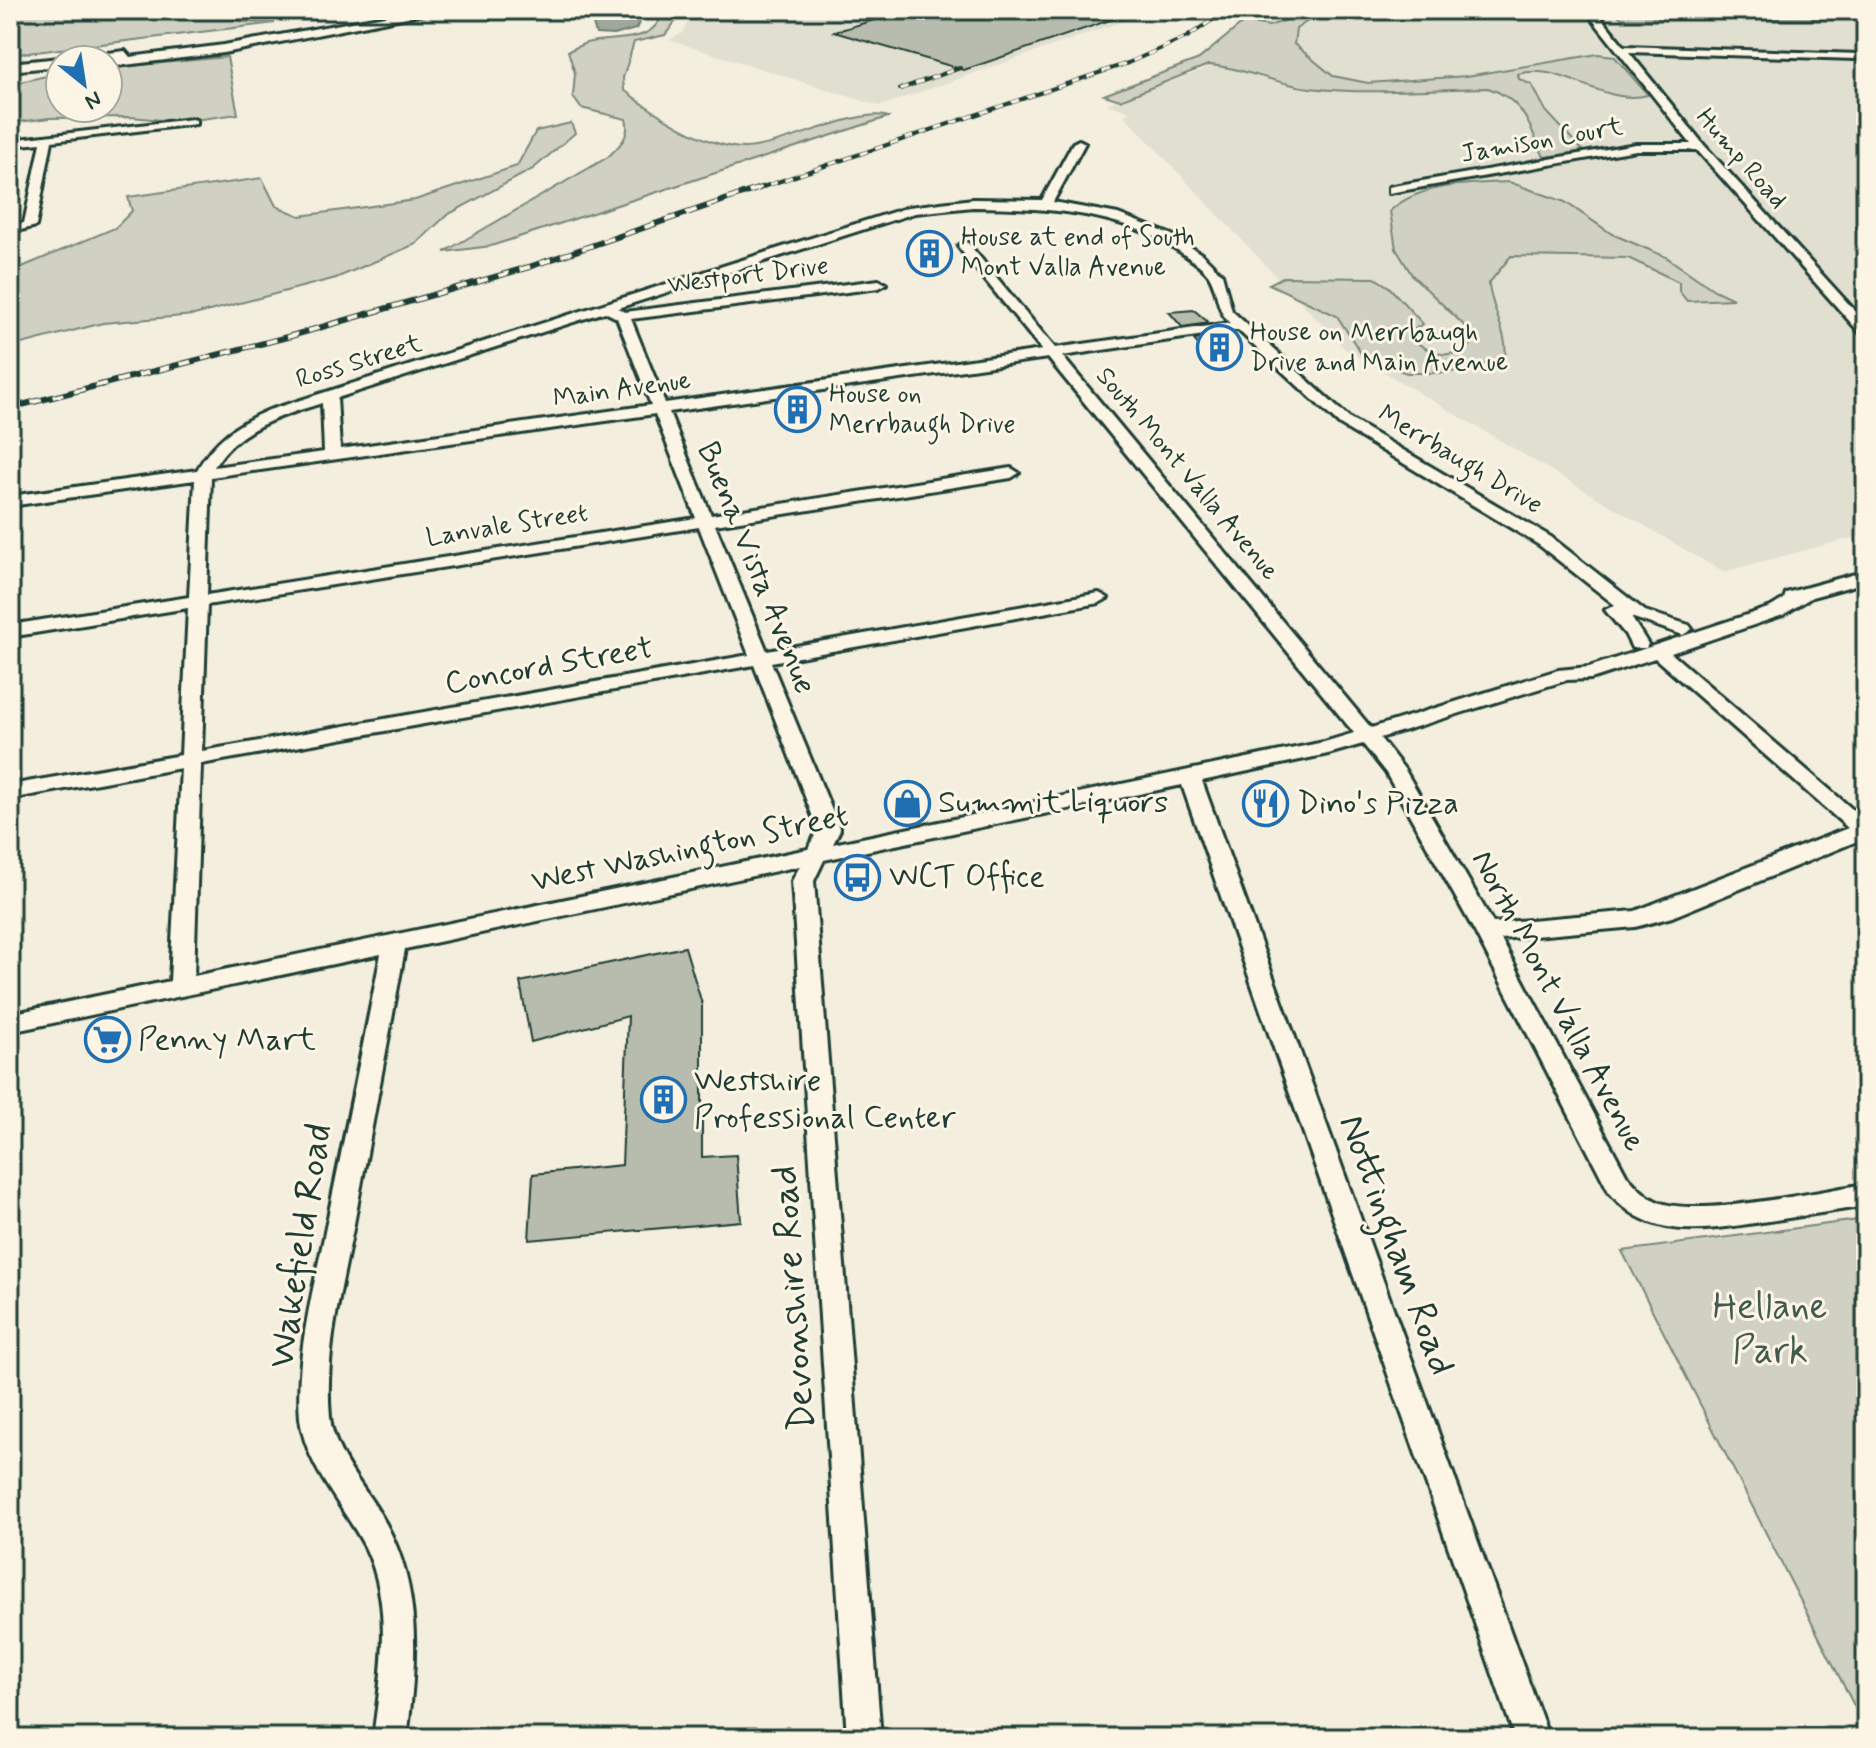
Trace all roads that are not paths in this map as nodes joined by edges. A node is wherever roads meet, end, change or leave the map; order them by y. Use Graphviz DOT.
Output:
graph roads {
  1 [pos="437,10"];
  2 [pos="1590,10"];
  3 [pos="241,44"];
  4 [pos="1621,49"];
  5 [pos="124,55"];
  6 [pos="1856,56"];
  7 [pos="124,61"];
  8 [pos="44,67"];
  9 [pos="10,70"];
  10 [pos="192,122"];
  11 [pos="47,139"];
  12 [pos="10,143"];
  13 [pos="1079,143"];
  14 [pos="1700,147"];
  15 [pos="1393,190"];
  16 [pos="1046,204"];
  17 [pos="10,229"];
  18 [pos="964,246"];
  19 [pos="879,284"];
  20 [pos="615,312"];
  21 [pos="1240,326"];
  22 [pos="1866,331"];
  23 [pos="1053,353"];
  24 [pos="329,396"];
  25 [pos="660,408"];
  26 [pos="332,455"];
  27 [pos="203,473"];
  28 [pos="1011,473"];
  29 [pos="10,501"];
  30 [pos="705,521"];
  31 [pos="1866,576"];
  32 [pos="1589,577"];
  33 [pos="1805,594"];
  34 [pos="1099,598"];
  35 [pos="199,601"];
  36 [pos="1683,629"];
  37 [pos="10,631"];
  38 [pos="1648,648"];
  39 [pos="760,659"];
  40 [pos="1370,736"];
  41 [pos="192,760"];
  42 [pos="1190,777"];
  43 [pos="10,792"];
  44 [pos="1865,831"];
  45 [pos="815,856"];
  46 [pos="1486,932"];
  47 [pos="395,943"];
  48 [pos="182,987"];
  49 [pos="10,1023"];
  50 [pos="1866,1195"];
  51 [pos="390,1738"];
  52 [pos="864,1738"];
  53 [pos="1532,1738"];
  1 -- 3 [label="main road"];
  2 -- 4 [label="street, Hump Road"];
  3 -- 5 [label="main road"];
  3 -- 7 [label="main road"];
  4 -- 6 [label="street"];
  4 -- 14 [label="street, Hump Road"];
  8 -- 9 [label="main road"];
  10 -- 11 [label="street"];
  11 -- 12 [label="street"];
  11 -- 17 [label="street"];
  13 -- 16 [label="street"];
  14 -- 15 [label="street, Jamison Court"];
  14 -- 22 [label="street, Hump Road"];
  16 -- 20 [label="street, Ross Street"];
  16 -- 21 [label="street, Merrbaugh Drive"];
  18 -- 23 [label="street, South Mont Valla Avenue"];
  19 -- 20 [label="street, Westport Drive"];
  20 -- 24 [label="street, Ross Street"];
  20 -- 25 [label="street, Buena Vista Avenue"];
  21 -- 23 [label="street, Main Avenue"];
  21 -- 32 [label="street, Merrbaugh Drive"];
  23 -- 25 [label="street, Main Avenue"];
  23 -- 40 [label="street, South Mont Valla Avenue"];
  24 -- 26 [label="street"];
  24 -- 27 [label="street, Ross Street"];
  25 -- 26 [label="street, Main Avenue"];
  25 -- 30 [label="street, Buena Vista Avenue"];
  26 -- 27 [label="street, Main Avenue"];
  27 -- 29 [label="street, Main Avenue"];
  27 -- 35 [label="street"];
  28 -- 30 [label="street, Lanvale Street"];
  30 -- 35 [label="street, Lanvale Street"];
  30 -- 39 [label="street, Buena Vista Avenue"];
  31 -- 33 [label="street, West Washington Street"];
  32 -- 36 [label="street, Merrbaugh Drive"];
  32 -- 38 [label="street, Merrbaugh Drive"];
  33 -- 36 [label="street, West Washington Street"];
  33 -- 38 [label="street, West Washington Street"];
  34 -- 39 [label="street, Concord Street"];
  35 -- 37 [label="street, Lanvale Street"];
  35 -- 41 [label="street"];
  36 -- 38 [label="street, West Washington Street"];
  38 -- 40 [label="street, West Washington Street"];
  38 -- 44 [label="street, Merrbaugh Drive"];
  39 -- 41 [label="street, Concord Street"];
  39 -- 45 [label="street, Buena Vista Avenue"];
  40 -- 42 [label="street, West Washington Street"];
  40 -- 46 [label="street, North Mont Valla Avenue"];
  41 -- 43 [label="street, Concord Street"];
  41 -- 48 [label="street"];
  42 -- 45 [label="street, West Washington Street"];
  42 -- 53 [label="street, Nottingham Road"];
  44 -- 46 [label="street"];
  45 -- 47 [label="street, West Washington Street"];
  45 -- 52 [label="street, Devonshire Road"];
  46 -- 50 [label="street, North Mont Valla Avenue"];
  47 -- 48 [label="street, West Washington Street"];
  47 -- 51 [label="street, Wakefield Road"];
  48 -- 49 [label="street, West Washington Street"];
}
